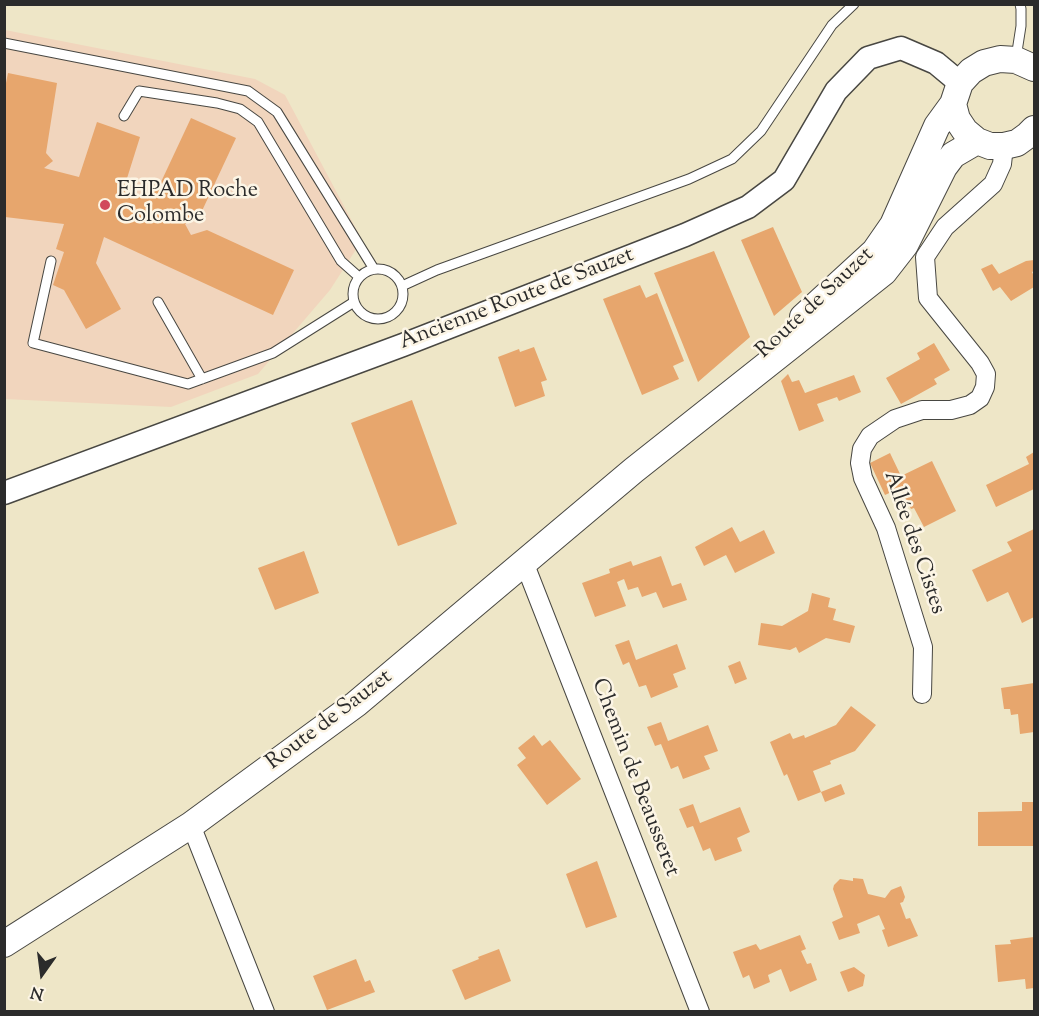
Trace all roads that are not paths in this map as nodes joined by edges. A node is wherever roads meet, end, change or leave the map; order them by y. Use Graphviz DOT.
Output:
graph roads {
  1 [pos="854,4"];
  2 [pos="1020,4"];
  3 [pos="4,43"];
  4 [pos="1030,66"];
  5 [pos="957,94"];
  6 [pos="124,116"];
  7 [pos="1035,129"];
  8 [pos="977,141"];
  9 [pos="1004,146"];
  10 [pos="51,261"];
  11 [pos="374,269"];
  12 [pos="359,277"];
  13 [pos="402,286"];
  14 [pos="158,302"];
  15 [pos="354,302"];
  16 [pos="202,379"];
  17 [pos="634,470"];
  18 [pos="4,493"];
  19 [pos="524,562"];
  20 [pos="922,694"];
  21 [pos="191,825"];
  22 [pos="4,944"];
  23 [pos="265,1011"];
  24 [pos="700,1011"];
  1 -- 13 [label="lane"];
  2 -- 4 [label="lane"];
  3 -- 11 [label="lane"];
  4 -- 5 [label="main road, Route de Sauzet"];
  5 -- 8 [label="main road"];
  5 -- 17 [label="main road, Route de Sauzet"];
  5 -- 18 [label="street, Ancienne Route de Sauzet"];
  6 -- 12 [label="lane"];
  7 -- 9 [label="main road"];
  8 -- 9 [label="main road"];
  8 -- 17 [label="main road, Route de Sauzet"];
  9 -- 20 [label="street, Allée des Cistes"];
  10 -- 16 [label="lane"];
  11 -- 12 [label="lane"];
  11 -- 13 [label="lane"];
  12 -- 15 [label="lane"];
  13 -- 15 [label="lane"];
  14 -- 16 [label="lane"];
  15 -- 16 [label="lane"];
  17 -- 19 [label="main road, Route de Sauzet"];
  19 -- 21 [label="main road, Route de Sauzet"];
  19 -- 24 [label="street, Chemin de Beausseret"];
  21 -- 22 [label="main road, Route de Sauzet"];
  21 -- 23 [label="street"];
}
